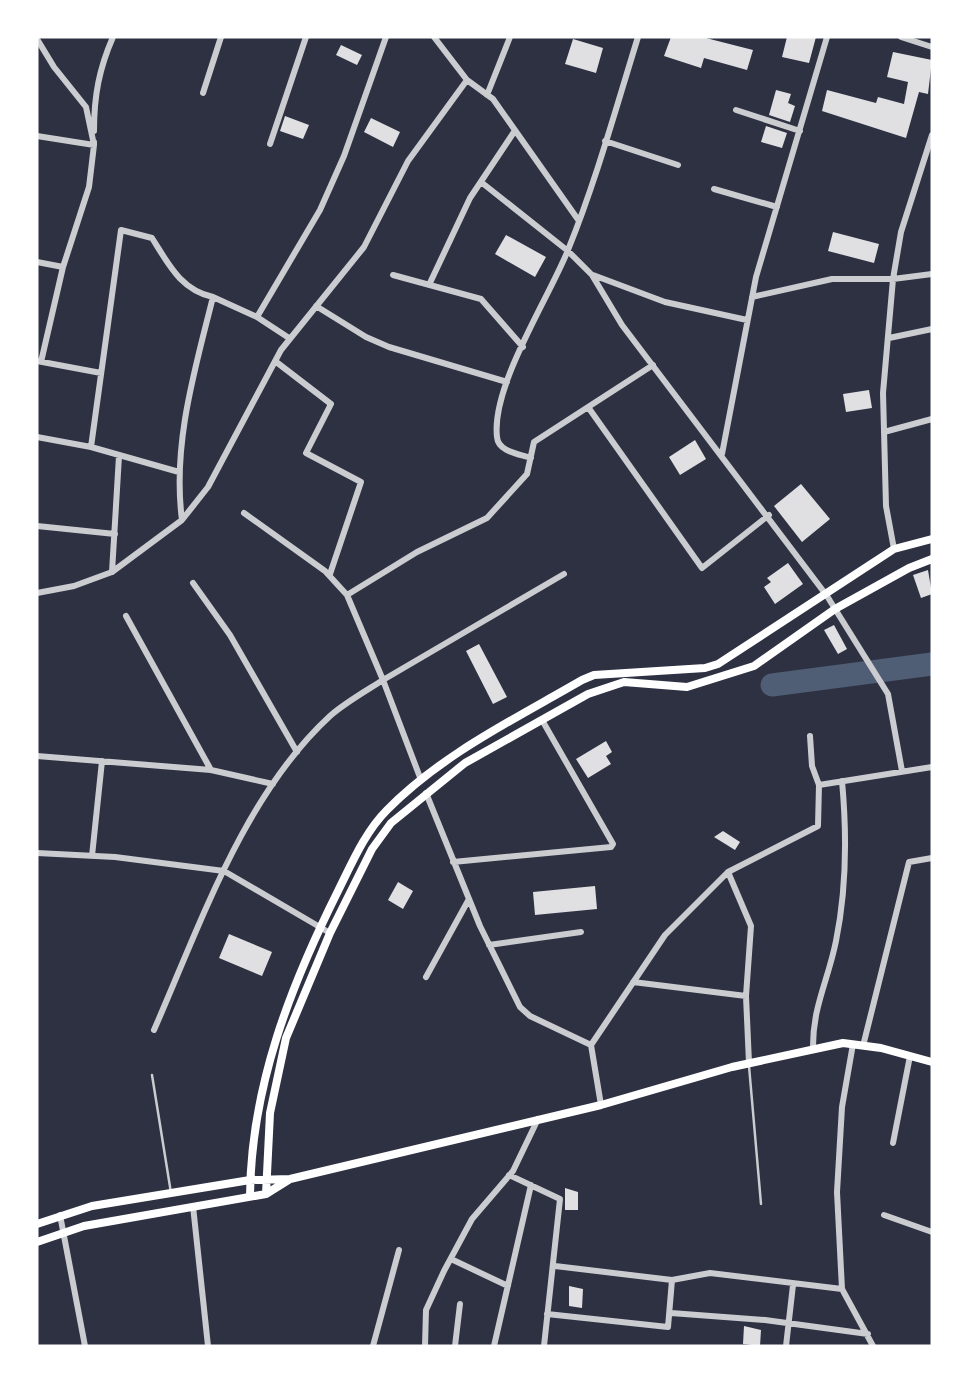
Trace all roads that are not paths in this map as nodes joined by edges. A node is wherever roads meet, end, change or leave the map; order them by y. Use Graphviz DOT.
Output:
graph roads {
  1 [pos="113,37"];
  2 [pos="221,37"];
  3 [pos="306,37"];
  4 [pos="386,37"];
  5 [pos="434,37"];
  6 [pos="510,37"];
  7 [pos="638,37"];
  8 [pos="827,37"];
  9 [pos="901,37"];
  10 [pos="37,40"];
  11 [pos="932,47"];
  12 [pos="467,80"];
  13 [pos="203,93"];
  14 [pos="487,95"];
  15 [pos="736,110"];
  16 [pos="800,131"];
  17 [pos="514,132"];
  18 [pos="37,135"];
  19 [pos="932,135"];
  20 [pos="606,141"];
  21 [pos="270,144"];
  22 [pos="94,145"];
  23 [pos="678,165"];
  24 [pos="481,182"];
  25 [pos="715,188"];
  26 [pos="777,207"];
  27 [pos="579,221"];
  28 [pos="568,251"];
  29 [pos="37,262"];
  30 [pos="63,267"];
  31 [pos="932,274"];
  32 [pos="393,275"];
  33 [pos="592,275"];
  34 [pos="893,279"];
  35 [pos="429,285"];
  36 [pos="213,297"];
  37 [pos="752,297"];
  38 [pos="316,306"];
  39 [pos="257,317"];
  40 [pos="747,320"];
  41 [pos="932,329"];
  42 [pos="291,336"];
  43 [pos="889,338"];
  44 [pos="523,347"];
  45 [pos="39,361"];
  46 [pos="275,361"];
  47 [pos="653,365"];
  48 [pos="101,373"];
  49 [pos="507,382"];
  50 [pos="588,407"];
  51 [pos="932,419"];
  52 [pos="884,432"];
  53 [pos="37,437"];
  54 [pos="91,447"];
  55 [pos="722,454"];
  56 [pos="119,456"];
  57 [pos="531,458"];
  58 [pos="180,472"];
  59 [pos="244,513"];
  60 [pos="769,515"];
  61 [pos="182,520"];
  62 [pos="37,526"];
  63 [pos="115,534"];
  64 [pos="932,539"];
  65 [pos="894,550"];
  66 [pos="932,559"];
  67 [pos="112,572"];
  68 [pos="564,574"];
  69 [pos="330,575"];
  70 [pos="193,583"];
  71 [pos="37,593"];
  72 [pos="347,595"];
  73 [pos="827,596"];
  74 [pos="835,609"];
  75 [pos="126,616"];
  76 [pos="383,680"];
  77 [pos="542,720"];
  78 [pos="810,736"];
  79 [pos="297,752"];
  80 [pos="37,755"];
  81 [pos="102,761"];
  82 [pos="932,767"];
  83 [pos="211,770"];
  84 [pos="902,771"];
  85 [pos="421,780"];
  86 [pos="842,781"];
  87 [pos="273,785"];
  88 [pos="820,785"];
  89 [pos="426,793"];
  90 [pos="37,853"];
  91 [pos="92,856"];
  92 [pos="932,858"];
  93 [pos="453,862"];
  94 [pos="224,871"];
  95 [pos="728,872"];
  96 [pos="469,899"];
  97 [pos="320,927"];
  98 [pos="581,932"];
  99 [pos="330,933"];
  100 [pos="489,945"];
  101 [pos="426,977"];
  102 [pos="633,982"];
  103 [pos="746,996"];
  104 [pos="154,1030"];
  105 [pos="853,1044"];
  106 [pos="591,1045"];
  107 [pos="863,1046"];
  108 [pos="813,1050"];
  109 [pos="910,1056"];
  110 [pos="932,1062"];
  111 [pos="749,1063"];
  112 [pos="152,1075"];
  113 [pos="601,1105"];
  114 [pos="538,1119"];
  115 [pos="893,1143"];
  116 [pos="509,1175"];
  117 [pos="267,1178"];
  118 [pos="290,1179"];
  119 [pos="250,1180"];
  120 [pos="531,1185"];
  121 [pos="172,1194"];
  122 [pos="266,1194"];
  123 [pos="250,1196"];
  124 [pos="761,1204"];
  125 [pos="193,1206"];
  126 [pos="60,1215"];
  127 [pos="884,1215"];
  128 [pos="37,1224"];
  129 [pos="63,1232"];
  130 [pos="932,1232"];
  131 [pos="37,1242"];
  132 [pos="399,1250"];
  133 [pos="451,1259"];
  134 [pos="555,1266"];
  135 [pos="672,1280"];
  136 [pos="793,1285"];
  137 [pos="508,1286"];
  138 [pos="842,1289"];
  139 [pos="460,1304"];
  140 [pos="671,1313"];
  141 [pos="547,1314"];
  142 [pos="789,1324"];
  143 [pos="868,1334"];
  144 [pos="85,1346"];
  145 [pos="208,1346"];
  146 [pos="373,1346"];
  147 [pos="425,1346"];
  148 [pos="455,1346"];
  149 [pos="494,1346"];
  150 [pos="544,1346"];
  151 [pos="786,1346"];
  152 [pos="873,1346"];
  1 -- 22 [label="street"];
  2 -- 13 [label="street"];
  3 -- 21 [label="street"];
  4 -- 39 [label="street"];
  5 -- 12 [label="street"];
  6 -- 14 [label="street"];
  7 -- 20 [label="street"];
  8 -- 16 [label="street"];
  9 -- 11 [label="street"];
  10 -- 22 [label="street"];
  12 -- 14 [label="street"];
  12 -- 38 [label="street"];
  14 -- 17 [label="street"];
  15 -- 16 [label="street"];
  16 -- 26 [label="street"];
  17 -- 24 [label="street"];
  17 -- 27 [label="street"];
  18 -- 22 [label="street"];
  19 -- 34 [label="street"];
  20 -- 23 [label="street"];
  20 -- 27 [label="street"];
  22 -- 30 [label="street"];
  24 -- 28 [label="street"];
  24 -- 35 [label="street"];
  25 -- 26 [label="street"];
  26 -- 37 [label="street"];
  27 -- 28 [label="street"];
  28 -- 33 [label="street"];
  28 -- 44 [label="street"];
  29 -- 30 [label="street"];
  30 -- 45 [label="street"];
  31 -- 34 [label="street"];
  32 -- 35 [label="street"];
  33 -- 40 [label="street"];
  33 -- 47 [label="street"];
  34 -- 37 [label="street"];
  34 -- 43 [label="street"];
  35 -- 44 [label="street"];
  36 -- 39 [label="street"];
  36 -- 48 [label="street"];
  36 -- 58 [label="street"];
  37 -- 40 [label="street"];
  38 -- 42 [label="street"];
  38 -- 49 [label="street"];
  39 -- 42 [label="street"];
  40 -- 55 [label="street"];
  41 -- 43 [label="street"];
  42 -- 46 [label="street"];
  43 -- 52 [label="street"];
  44 -- 49 [label="street"];
  45 -- 48 [label="street"];
  46 -- 61 [label="street"];
  46 -- 69 [label="street"];
  47 -- 50 [label="street"];
  47 -- 55 [label="street"];
  48 -- 54 [label="street"];
  49 -- 57 [label="street"];
  50 -- 57 [label="street"];
  50 -- 60 [label="street"];
  51 -- 52 [label="street"];
  52 -- 65 [label="street"];
  53 -- 54 [label="street"];
  54 -- 56 [label="street"];
  55 -- 60 [label="street"];
  56 -- 58 [label="street"];
  56 -- 63 [label="street"];
  57 -- 72 [label="street"];
  58 -- 61 [label="street"];
  59 -- 69 [label="street"];
  60 -- 73 [label="street"];
  61 -- 67 [label="street"];
  62 -- 63 [label="street"];
  63 -- 67 [label="street"];
  64 -- 65 [label="main road"];
  65 -- 73 [label="main road"];
  66 -- 74 [label="main road"];
  67 -- 71 [label="street"];
  68 -- 76 [label="street"];
  69 -- 72 [label="street"];
  70 -- 79 [label="street"];
  72 -- 76 [label="street"];
  73 -- 74 [label="street"];
  73 -- 85 [label="main road"];
  74 -- 77 [label="main road"];
  74 -- 84 [label="street"];
  75 -- 83 [label="street"];
  76 -- 79 [label="street"];
  76 -- 85 [label="street"];
  77 -- 89 [label="main road"];
  77 -- 93 [label="street"];
  78 -- 88 [label="street"];
  79 -- 87 [label="street"];
  80 -- 81 [label="street"];
  81 -- 83 [label="street"];
  81 -- 91 [label="street"];
  82 -- 84 [label="street"];
  83 -- 87 [label="street"];
  84 -- 86 [label="street"];
  85 -- 97 [label="main road"];
  86 -- 88 [label="street"];
  86 -- 108 [label="street"];
  87 -- 94 [label="street"];
  88 -- 95 [label="street"];
  89 -- 93 [label="street"];
  89 -- 99 [label="main road"];
  90 -- 91 [label="street"];
  91 -- 94 [label="street"];
  92 -- 107 [label="street"];
  93 -- 96 [label="street"];
  94 -- 97 [label="street"];
  94 -- 104 [label="street"];
  95 -- 102 [label="street"];
  95 -- 103 [label="street"];
  96 -- 100 [label="street"];
  96 -- 101 [label="street"];
  97 -- 99 [label="street"];
  97 -- 119 [label="main road"];
  98 -- 100 [label="street"];
  99 -- 117 [label="main road"];
  100 -- 106 [label="street"];
  102 -- 103 [label="street"];
  102 -- 106 [label="street"];
  103 -- 111 [label="street"];
  105 -- 107 [label="main road"];
  105 -- 108 [label="main road"];
  105 -- 138 [label="street"];
  106 -- 113 [label="street"];
  107 -- 109 [label="main road"];
  108 -- 111 [label="main road"];
  109 -- 110 [label="main road"];
  109 -- 115 [label="street"];
  111 -- 113 [label="main road"];
  111 -- 124 [label="lane"];
  112 -- 121 [label="lane"];
  113 -- 114 [label="main road"];
  114 -- 116 [label="street"];
  114 -- 118 [label="main road"];
  116 -- 120 [label="street"];
  116 -- 133 [label="street"];
  117 -- 118 [label="main road"];
  117 -- 119 [label="main road"];
  117 -- 122 [label="main road"];
  118 -- 122 [label="main road"];
  119 -- 121 [label="main road"];
  119 -- 123 [label="main road"];
  120 -- 134 [label="street"];
  120 -- 137 [label="street"];
  121 -- 126 [label="main road"];
  122 -- 123 [label="main road"];
  123 -- 125 [label="main road"];
  125 -- 129 [label="main road"];
  125 -- 145 [label="street"];
  126 -- 128 [label="main road"];
  126 -- 129 [label="street"];
  127 -- 130 [label="street"];
  129 -- 131 [label="main road"];
  129 -- 144 [label="street"];
  132 -- 146 [label="street"];
  133 -- 137 [label="street"];
  133 -- 147 [label="street"];
  134 -- 135 [label="street"];
  134 -- 141 [label="street"];
  135 -- 136 [label="street"];
  135 -- 140 [label="street"];
  136 -- 138 [label="street"];
  136 -- 142 [label="street"];
  137 -- 149 [label="street"];
  138 -- 143 [label="street"];
  139 -- 148 [label="street"];
  140 -- 141 [label="street"];
  140 -- 142 [label="street"];
  141 -- 150 [label="street"];
  142 -- 143 [label="street"];
  142 -- 151 [label="street"];
  143 -- 152 [label="street"];
}
